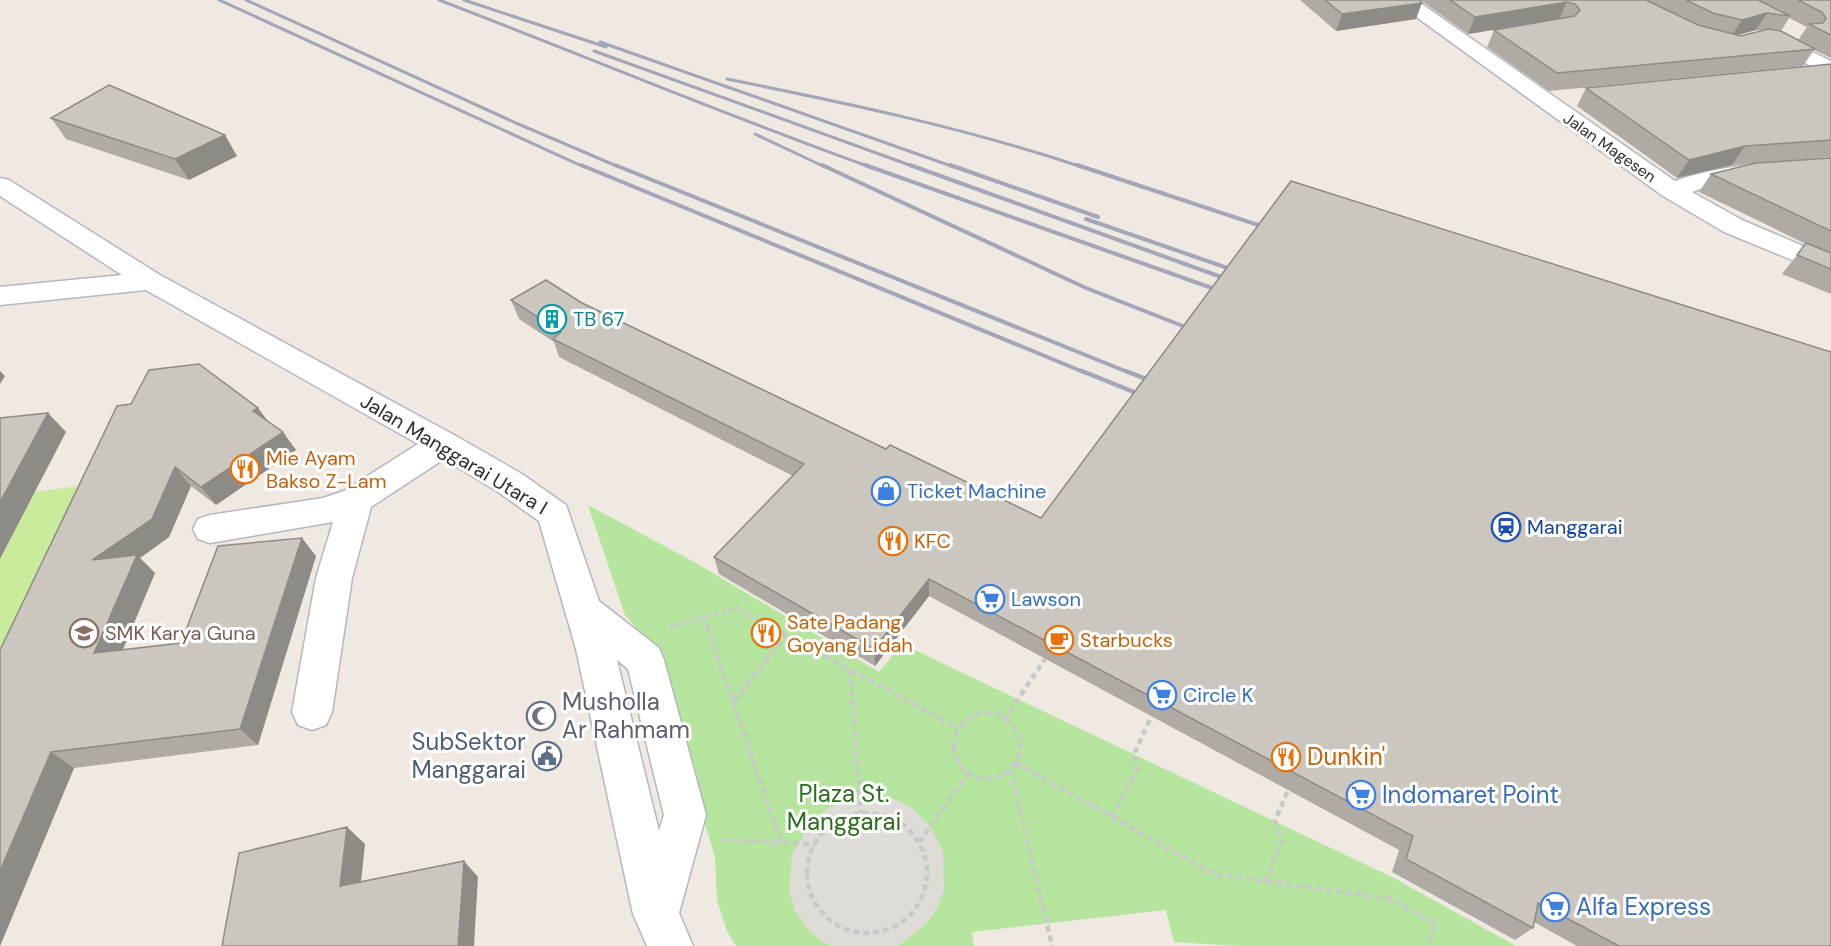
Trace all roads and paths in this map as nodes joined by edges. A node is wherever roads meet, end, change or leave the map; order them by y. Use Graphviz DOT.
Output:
graph roads {
  1 [pos="1403,0"];
  2 [pos="1765,16"];
  3 [pos="1489,38"];
  4 [pos="1749,40"];
  5 [pos="1466,42"];
  6 [pos="1831,51"];
  7 [pos="1831,71"];
  8 [pos="1800,75"];
  9 [pos="1578,97"];
  10 [pos="1544,100"];
  11 [pos="1831,166"];
  12 [pos="0,185"];
  13 [pos="1672,191"];
  14 [pos="1831,268"];
  15 [pos="150,281"];
  16 [pos="0,296"];
  17 [pos="443,443"];
  18 [pos="356,500"];
  19 [pos="210,530"];
  20 [pos="583,610"];
  21 [pos="704,617"];
  22 [pos="786,635"];
  23 [pos="622,641"];
  24 [pos="1045,659"];
  25 [pos="850,670"];
  26 [pos="733,702"];
  27 [pos="312,712"];
  28 [pos="1151,717"];
  29 [pos="1004,720"];
  30 [pos="958,728"];
  31 [pos="1016,763"];
  32 [pos="1011,770"];
  33 [pos="969,772"];
  34 [pos="1288,790"];
  35 [pos="861,813"];
  36 [pos="1112,817"];
  37 [pos="679,836"];
  38 [pos="919,842"];
  39 [pos="782,844"];
  40 [pos="815,844"];
  41 [pos="1266,882"];
  42 [pos="663,930"];
  43 [pos="1052,946"];
  44 [pos="1427,946"];
  1 -- 5 [label="street, Jalan Magesen"];
  2 -- 6 [label="street"];
  3 -- 5 [label="street"];
  4 -- 7 [label="street"];
  5 -- 10 [label="street, Jalan Magesen"];
  7 -- 8 [label="street"];
  9 -- 10 [label="street"];
  10 -- 13 [label="street, Jalan Magesen"];
  11 -- 13 [label="street"];
  12 -- 15 [label="street, Jalan Manggarai Utara I"];
  13 -- 14 [label="street, Jalan Magesen"];
  15 -- 16 [label="street"];
  15 -- 17 [label="street, Jalan Manggarai Utara I"];
  17 -- 18 [label="street"];
  17 -- 20 [label="street, Jalan Manggarai Utara I"];
  18 -- 19 [label="street"];
  18 -- 27 [label="street"];
  20 -- 23 [label="street"];
  20 -- 42 [label="street, Jalan Manggarai Utara I"];
  21 -- 22 [label="path"];
  21 -- 23 [label="path"];
  21 -- 26 [label="path"];
  22 -- 25 [label="path"];
  22 -- 26 [label="path"];
  23 -- 37 [label="street"];
  24 -- 29 [label="path"];
  25 -- 30 [label="path"];
  25 -- 35 [label="path"];
  26 -- 39 [label="path"];
  28 -- 36 [label="path"];
  29 -- 30 [label="path"];
  29 -- 31 [label="path"];
  30 -- 33 [label="path"];
  31 -- 32 [label="path"];
  31 -- 36 [label="path"];
  32 -- 33 [label="path"];
  32 -- 43 [label="path"];
  33 -- 38 [label="path"];
  34 -- 41 [label="path"];
  35 -- 38 [label="path"];
  35 -- 40 [label="path"];
  36 -- 41 [label="path"];
  37 -- 39 [label="path"];
  37 -- 42 [label="street"];
  38 -- 40 [label="path"];
  39 -- 40 [label="path"];
  41 -- 44 [label="path"];
}
